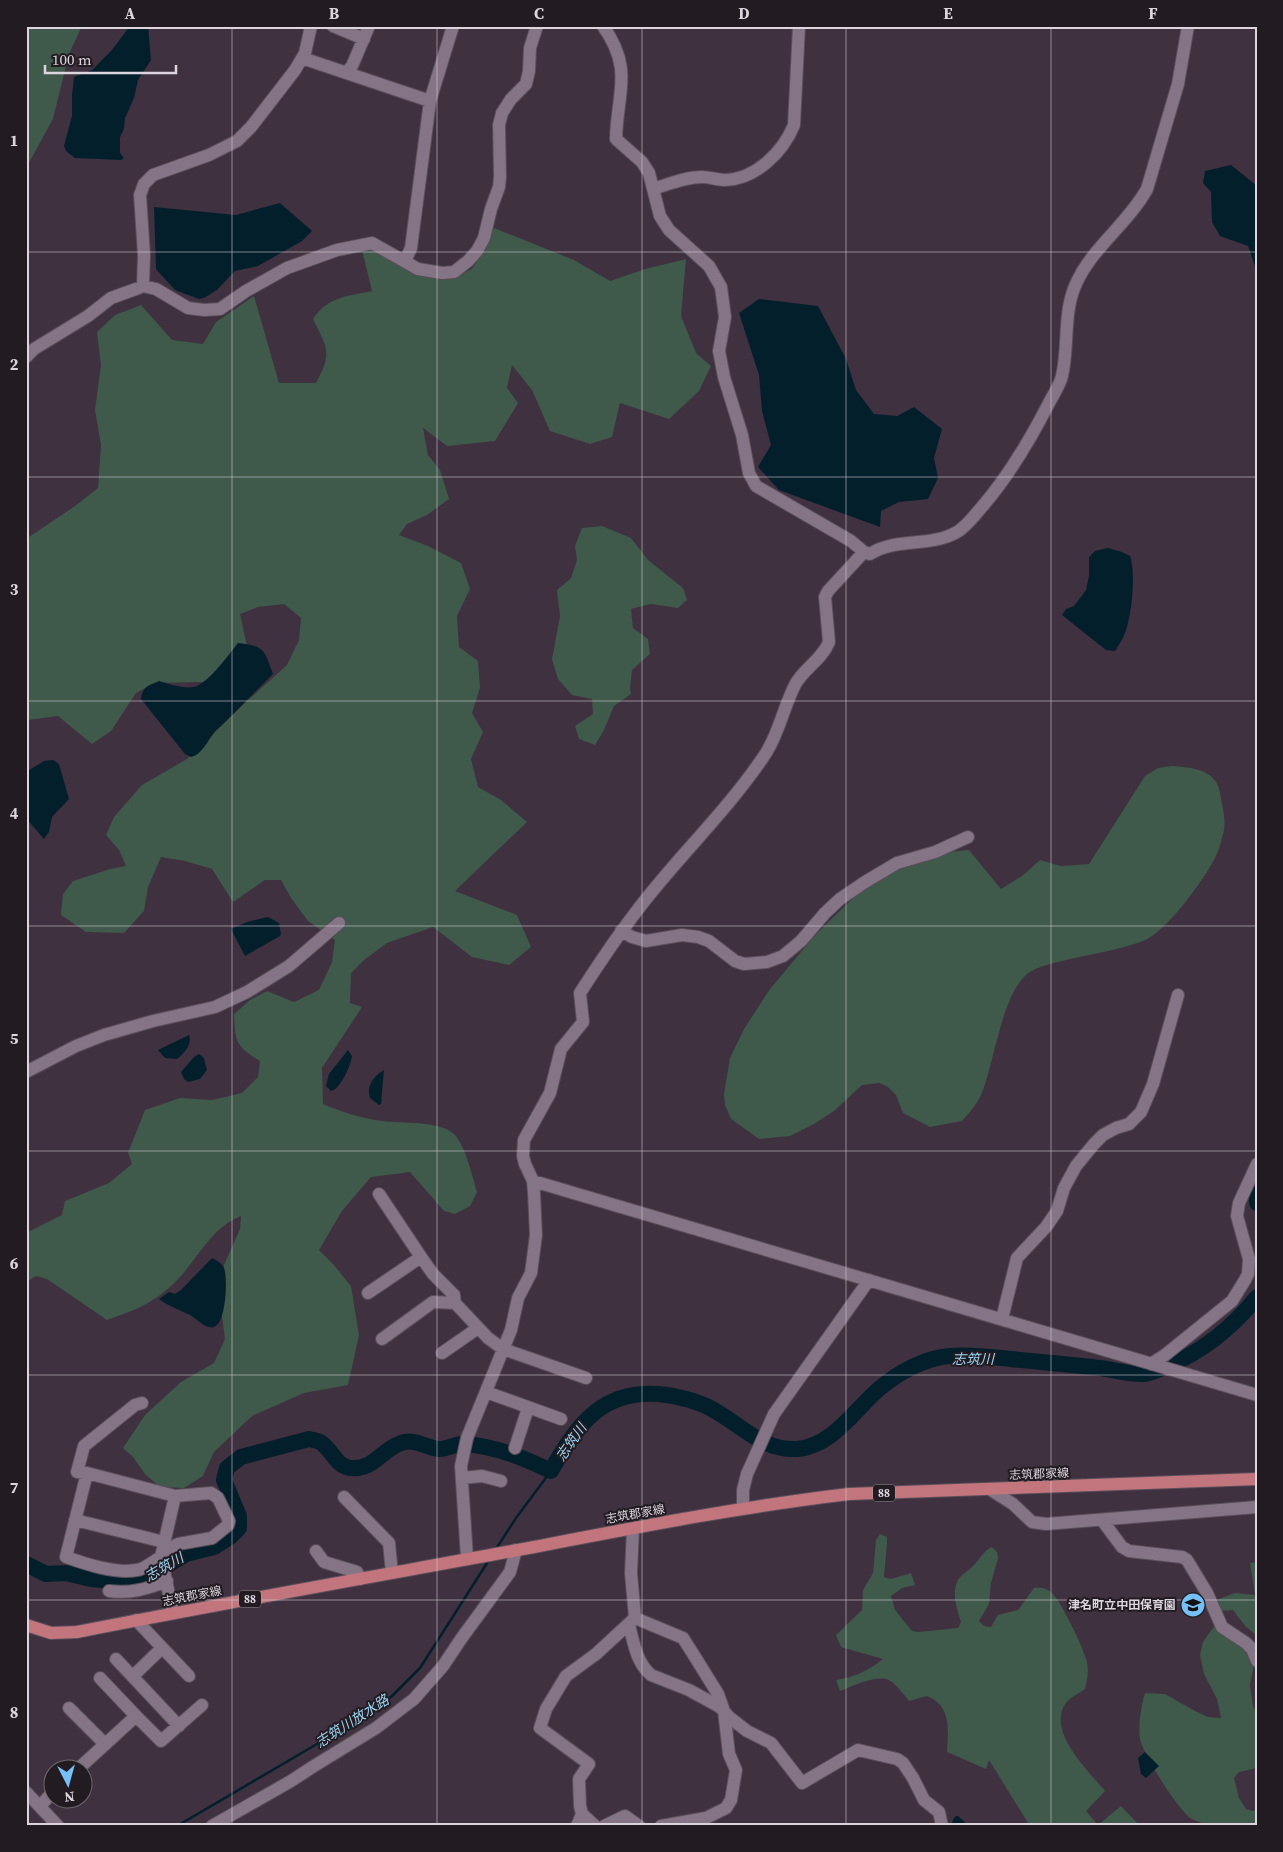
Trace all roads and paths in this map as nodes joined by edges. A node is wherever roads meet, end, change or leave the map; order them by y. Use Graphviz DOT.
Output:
graph roads {
  1 [pos="311,26"];
  2 [pos="369,26"];
  3 [pos="453,26"];
  4 [pos="537,26"];
  5 [pos="603,26"];
  6 [pos="799,26"];
  7 [pos="1188,26"];
  8 [pos="339,27"];
  9 [pos="364,39"];
  10 [pos="302,58"];
  11 [pos="346,73"];
  12 [pos="430,101"];
  13 [pos="653,189"];
  14 [pos="405,261"];
  15 [pos="143,286"];
  16 [pos="26,357"];
  17 [pos="864,552"];
  18 [pos="968,837"];
  19 [pos="339,923"];
  20 [pos="621,931"];
  21 [pos="1178,995"];
  22 [pos="26,1072"];
  23 [pos="1257,1164"];
  24 [pos="533,1181"];
  25 [pos="379,1194"];
  26 [pos="421,1257"];
  27 [pos="869,1280"];
  28 [pos="368,1293"];
  29 [pos="455,1303"];
  30 [pos="1002,1319"];
  31 [pos="478,1328"];
  32 [pos="382,1339"];
  33 [pos="503,1349"];
  34 [pos="442,1352"];
  35 [pos="1152,1364"];
  36 [pos="586,1378"];
  37 [pos="486,1392"];
  38 [pos="1257,1395"];
  39 [pos="142,1404"];
  40 [pos="528,1408"];
  41 [pos="561,1419"];
  42 [pos="515,1448"];
  43 [pos="87,1473"];
  44 [pos="462,1478"];
  45 [pos="1257,1479"];
  46 [pos="501,1482"];
  47 [pos="991,1490"];
  48 [pos="175,1496"];
  49 [pos="344,1497"];
  50 [pos="1257,1507"];
  51 [pos="743,1508"];
  52 [pos="75,1520"];
  53 [pos="1102,1520"];
  54 [pos="633,1529"];
  55 [pos="516,1550"];
  56 [pos="316,1551"];
  57 [pos="162,1553"];
  58 [pos="470,1558"];
  59 [pos="392,1573"];
  60 [pos="166,1578"];
  61 [pos="360,1579"];
  62 [pos="109,1591"];
  63 [pos="173,1613"];
  64 [pos="136,1620"];
  65 [pos="632,1621"];
  66 [pos="27,1627"];
  67 [pos="162,1648"];
  68 [pos="116,1659"];
  69 [pos="1257,1662"];
  70 [pos="133,1676"];
  71 [pos="189,1676"];
  72 [pos="100,1678"];
  73 [pos="202,1705"];
  74 [pos="69,1708"];
  75 [pos="724,1711"];
  76 [pos="136,1716"];
  77 [pos="179,1726"];
  78 [pos="104,1743"];
  79 [pos="87,1760"];
  80 [pos="26,1792"];
  81 [pos="40,1806"];
  82 [pos="580,1820"];
  83 [pos="58,1826"];
  84 [pos="212,1826"];
  85 [pos="595,1826"];
  86 [pos="604,1826"];
  87 [pos="640,1826"];
  88 [pos="661,1826"];
  89 [pos="942,1826"];
  1 -- 10 [label="street"];
  2 -- 9 [label="street"];
  3 -- 12 [label="street"];
  4 -- 14 [label="street"];
  5 -- 13 [label="street"];
  6 -- 13 [label="street"];
  7 -- 17 [label="street"];
  8 -- 9 [label="street"];
  9 -- 11 [label="street"];
  10 -- 11 [label="street"];
  10 -- 15 [label="street"];
  11 -- 12 [label="street"];
  12 -- 14 [label="street"];
  13 -- 17 [label="street"];
  14 -- 15 [label="street"];
  15 -- 16 [label="street"];
  17 -- 20 [label="street"];
  18 -- 20 [label="street"];
  19 -- 22 [label="street"];
  20 -- 24 [label="street"];
  21 -- 30 [label="street"];
  23 -- 35 [label="street"];
  24 -- 27 [label="street"];
  24 -- 33 [label="street"];
  25 -- 26 [label="street"];
  26 -- 28 [label="street"];
  26 -- 29 [label="street"];
  27 -- 30 [label="street"];
  27 -- 51 [label="street"];
  29 -- 31 [label="street"];
  29 -- 32 [label="street"];
  30 -- 35 [label="street"];
  31 -- 33 [label="street"];
  31 -- 34 [label="street"];
  33 -- 36 [label="street"];
  33 -- 37 [label="street"];
  35 -- 38 [label="street"];
  37 -- 40 [label="street"];
  37 -- 44 [label="street"];
  39 -- 43 [label="street"];
  40 -- 41 [label="street"];
  40 -- 42 [label="street"];
  43 -- 48 [label="street"];
  43 -- 52 [label="street"];
  44 -- 46 [label="street"];
  44 -- 58 [label="street"];
  45 -- 47 [label="main road, 志筑郡家線 / 88"];
  47 -- 51 [label="main road, 志筑郡家線 / 88"];
  47 -- 53 [label="street"];
  48 -- 57 [label="street"];
  48 -- 57 [label="street"];
  49 -- 59 [label="street"];
  50 -- 53 [label="street"];
  51 -- 54 [label="main road, 志筑郡家線 / 88"];
  52 -- 57 [label="street"];
  52 -- 57 [label="street"];
  53 -- 69 [label="street"];
  54 -- 55 [label="main road, 志筑郡家線 / 88"];
  54 -- 65 [label="street"];
  55 -- 58 [label="main road, 志筑郡家線 / 88"];
  55 -- 84 [label="street"];
  56 -- 61 [label="street"];
  57 -- 60 [label="street"];
  58 -- 59 [label="main road, 志筑郡家線 / 88"];
  59 -- 61 [label="main road, 志筑郡家線 / 88"];
  60 -- 62 [label="street"];
  60 -- 63 [label="street"];
  61 -- 63 [label="main road, 志筑郡家線 / 88"];
  63 -- 64 [label="main road, 志筑郡家線 / 88"];
  64 -- 66 [label="main road, 志筑郡家線 / 88"];
  64 -- 67 [label="street"];
  65 -- 75 [label="street"];
  65 -- 75 [label="street"];
  65 -- 82 [label="street"];
  67 -- 70 [label="street"];
  67 -- 71 [label="street"];
  68 -- 70 [label="street"];
  70 -- 77 [label="street"];
  72 -- 76 [label="street"];
  73 -- 77 [label="street"];
  74 -- 78 [label="street"];
  75 -- 88 [label="street"];
  75 -- 89 [label="street"];
  76 -- 77 [label="street"];
  76 -- 78 [label="street"];
  78 -- 79 [label="street"];
  80 -- 81 [label="street"];
  81 -- 83 [label="street"];
  82 -- 85 [label="street"];
  86 -- 87 [label="street"];
}
